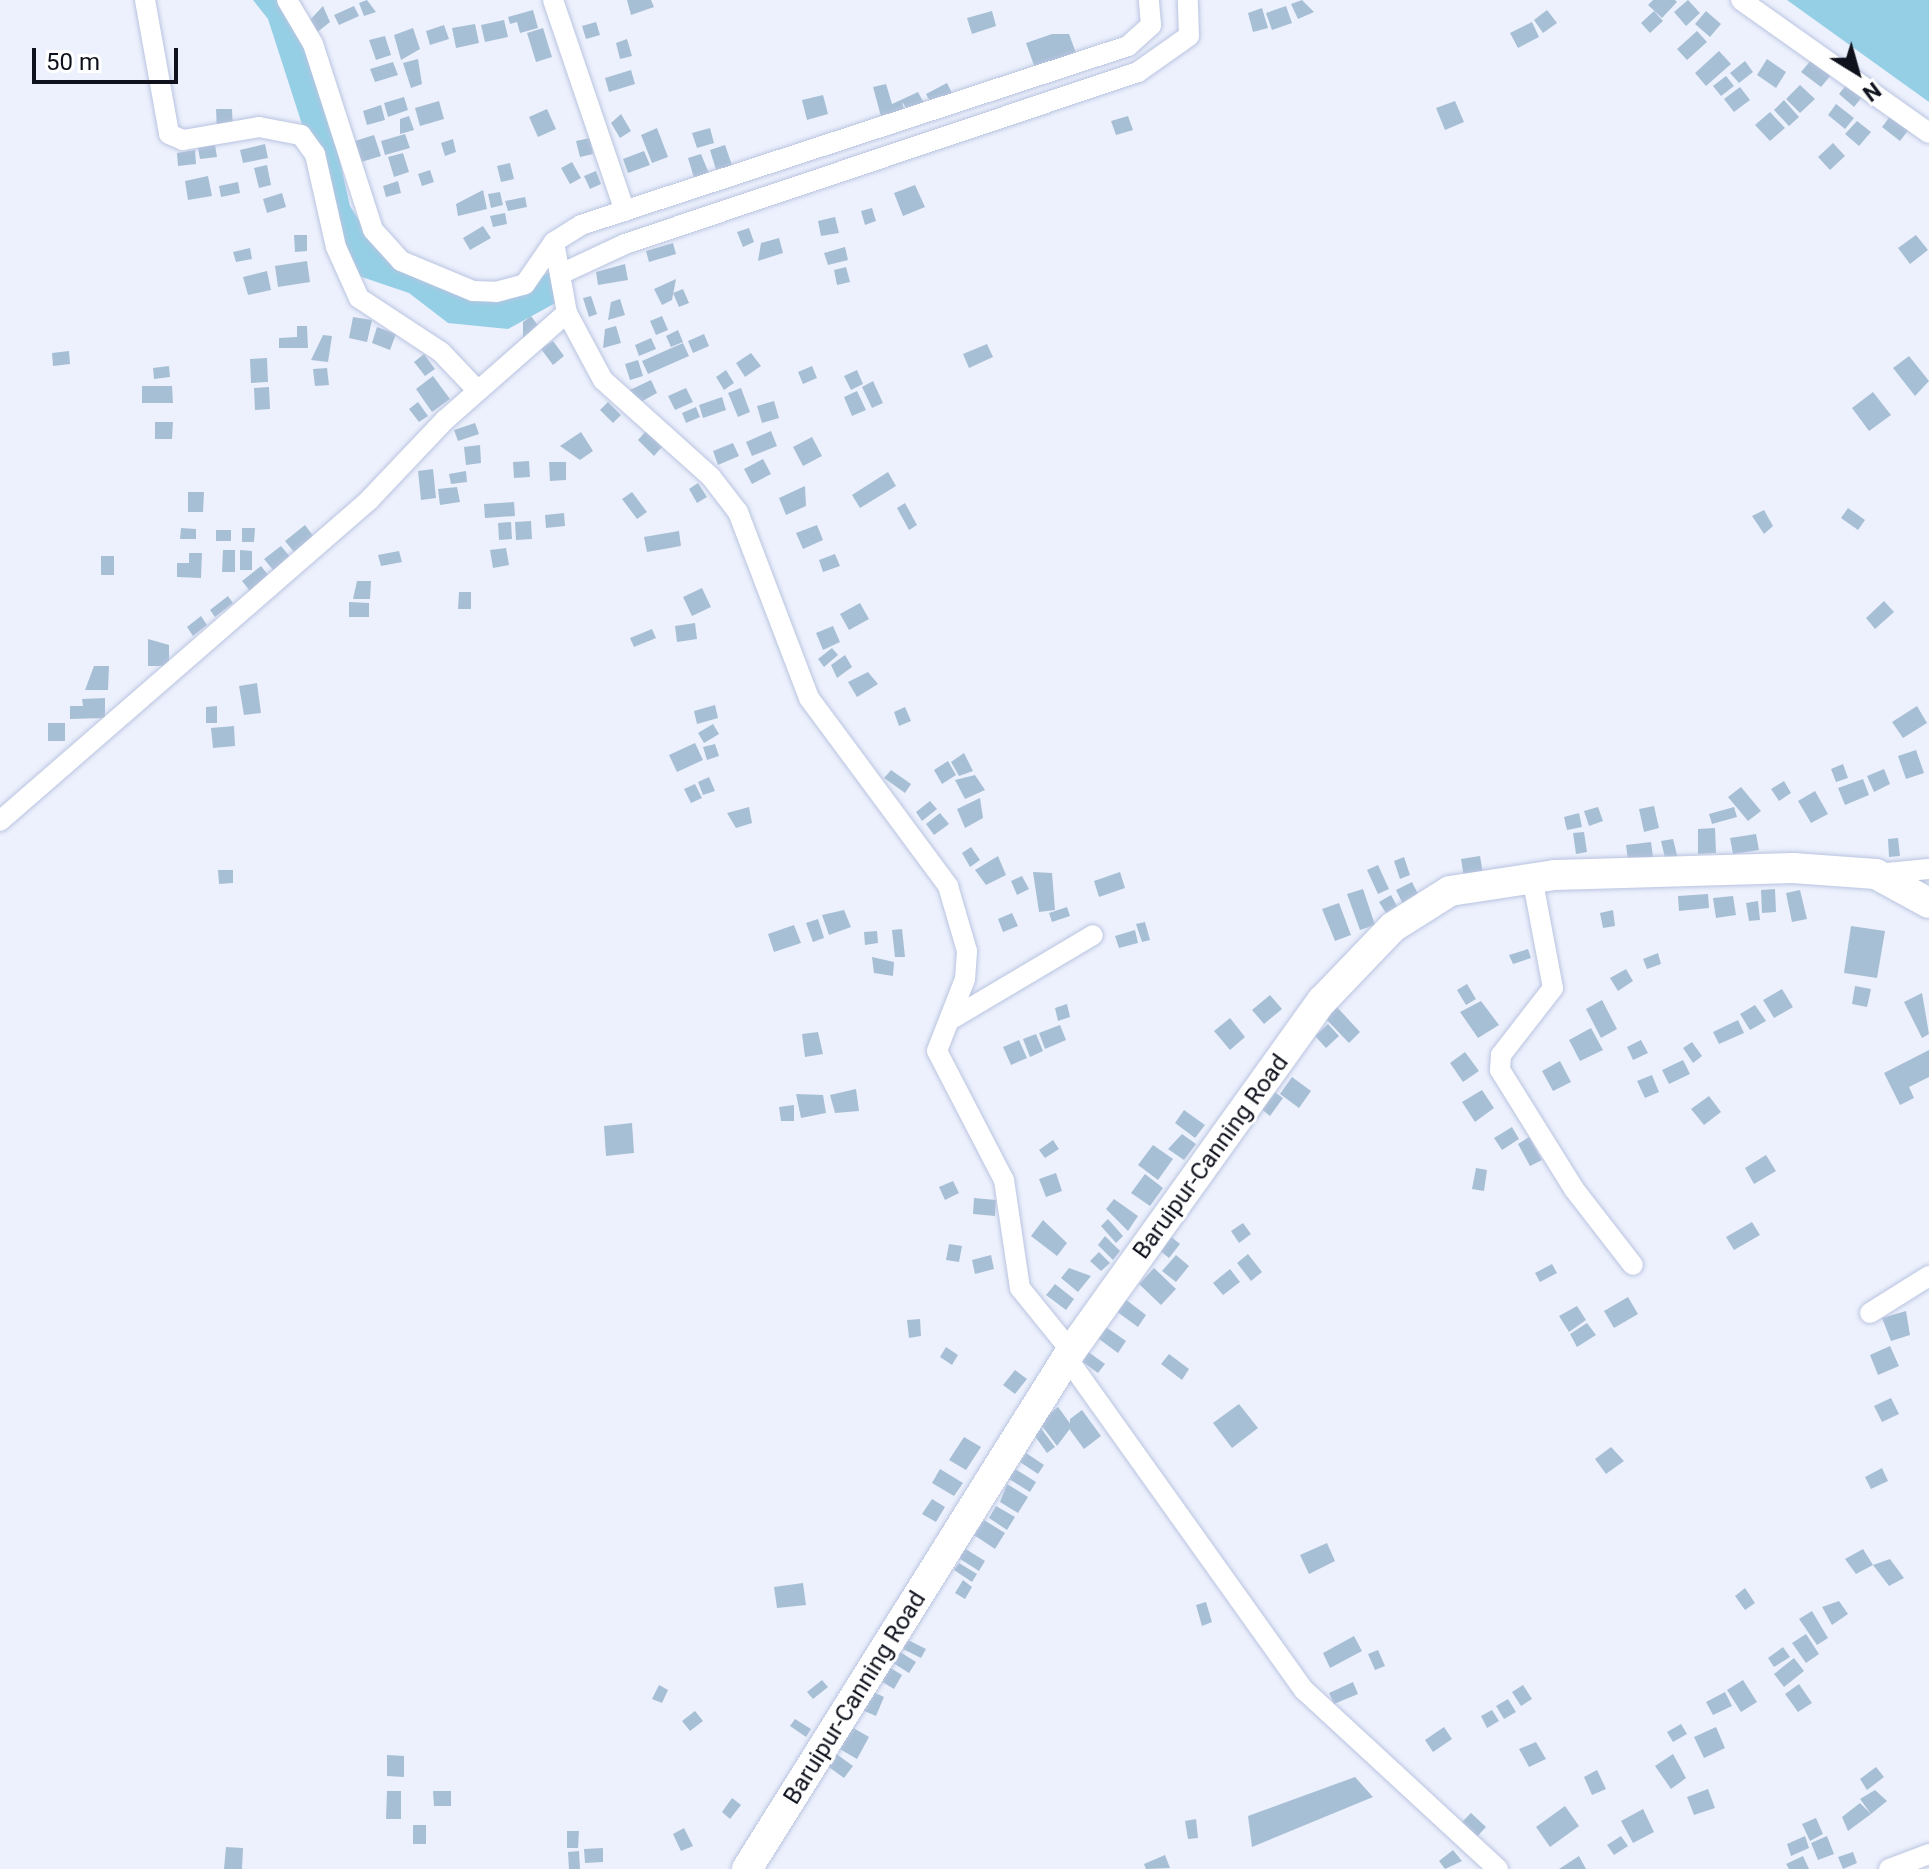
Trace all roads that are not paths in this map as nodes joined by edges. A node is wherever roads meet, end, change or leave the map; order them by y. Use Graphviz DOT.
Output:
graph roads {
  1 [pos="145,0"];
  2 [pos="287,0"];
  3 [pos="553,0"];
  4 [pos="1149,0"];
  5 [pos="1188,0"];
  6 [pos="1741,0"];
  7 [pos="1929,133"];
  8 [pos="625,211"];
  9 [pos="554,242"];
  10 [pos="565,272"];
  11 [pos="567,313"];
  12 [pos="477,390"];
  13 [pos="0,821"];
  14 [pos="1929,869"];
  15 [pos="1876,874"];
  16 [pos="1532,877"];
  17 [pos="1929,903"];
  18 [pos="1093,935"];
  19 [pos="943,1024"];
  20 [pos="1633,1265"];
  21 [pos="1929,1276"];
  22 [pos="1870,1313"];
  23 [pos="1069,1355"];
  24 [pos="1929,1854"];
  25 [pos="747,1869"];
  26 [pos="1498,1869"];
  27 [pos="1889,1869"];
  1 -- 12 [label="street"];
  2 -- 9 [label="street"];
  3 -- 8 [label="street"];
  4 -- 8 [label="street"];
  5 -- 10 [label="street"];
  6 -- 7 [label="street"];
  8 -- 9 [label="street"];
  9 -- 10 [label="street"];
  10 -- 11 [label="street"];
  11 -- 12 [label="street"];
  11 -- 19 [label="street"];
  12 -- 13 [label="street"];
  14 -- 15 [label="street"];
  15 -- 16 [label="main road, Baruipur-Canning Road"];
  15 -- 17 [label="main road, Baruipur-Canning Road"];
  16 -- 20 [label="street"];
  16 -- 23 [label="main road, Baruipur-Canning Road"];
  18 -- 19 [label="street"];
  19 -- 23 [label="street"];
  21 -- 22 [label="street"];
  23 -- 25 [label="main road, Baruipur-Canning Road"];
  23 -- 26 [label="street"];
  24 -- 27 [label="street"];
}
